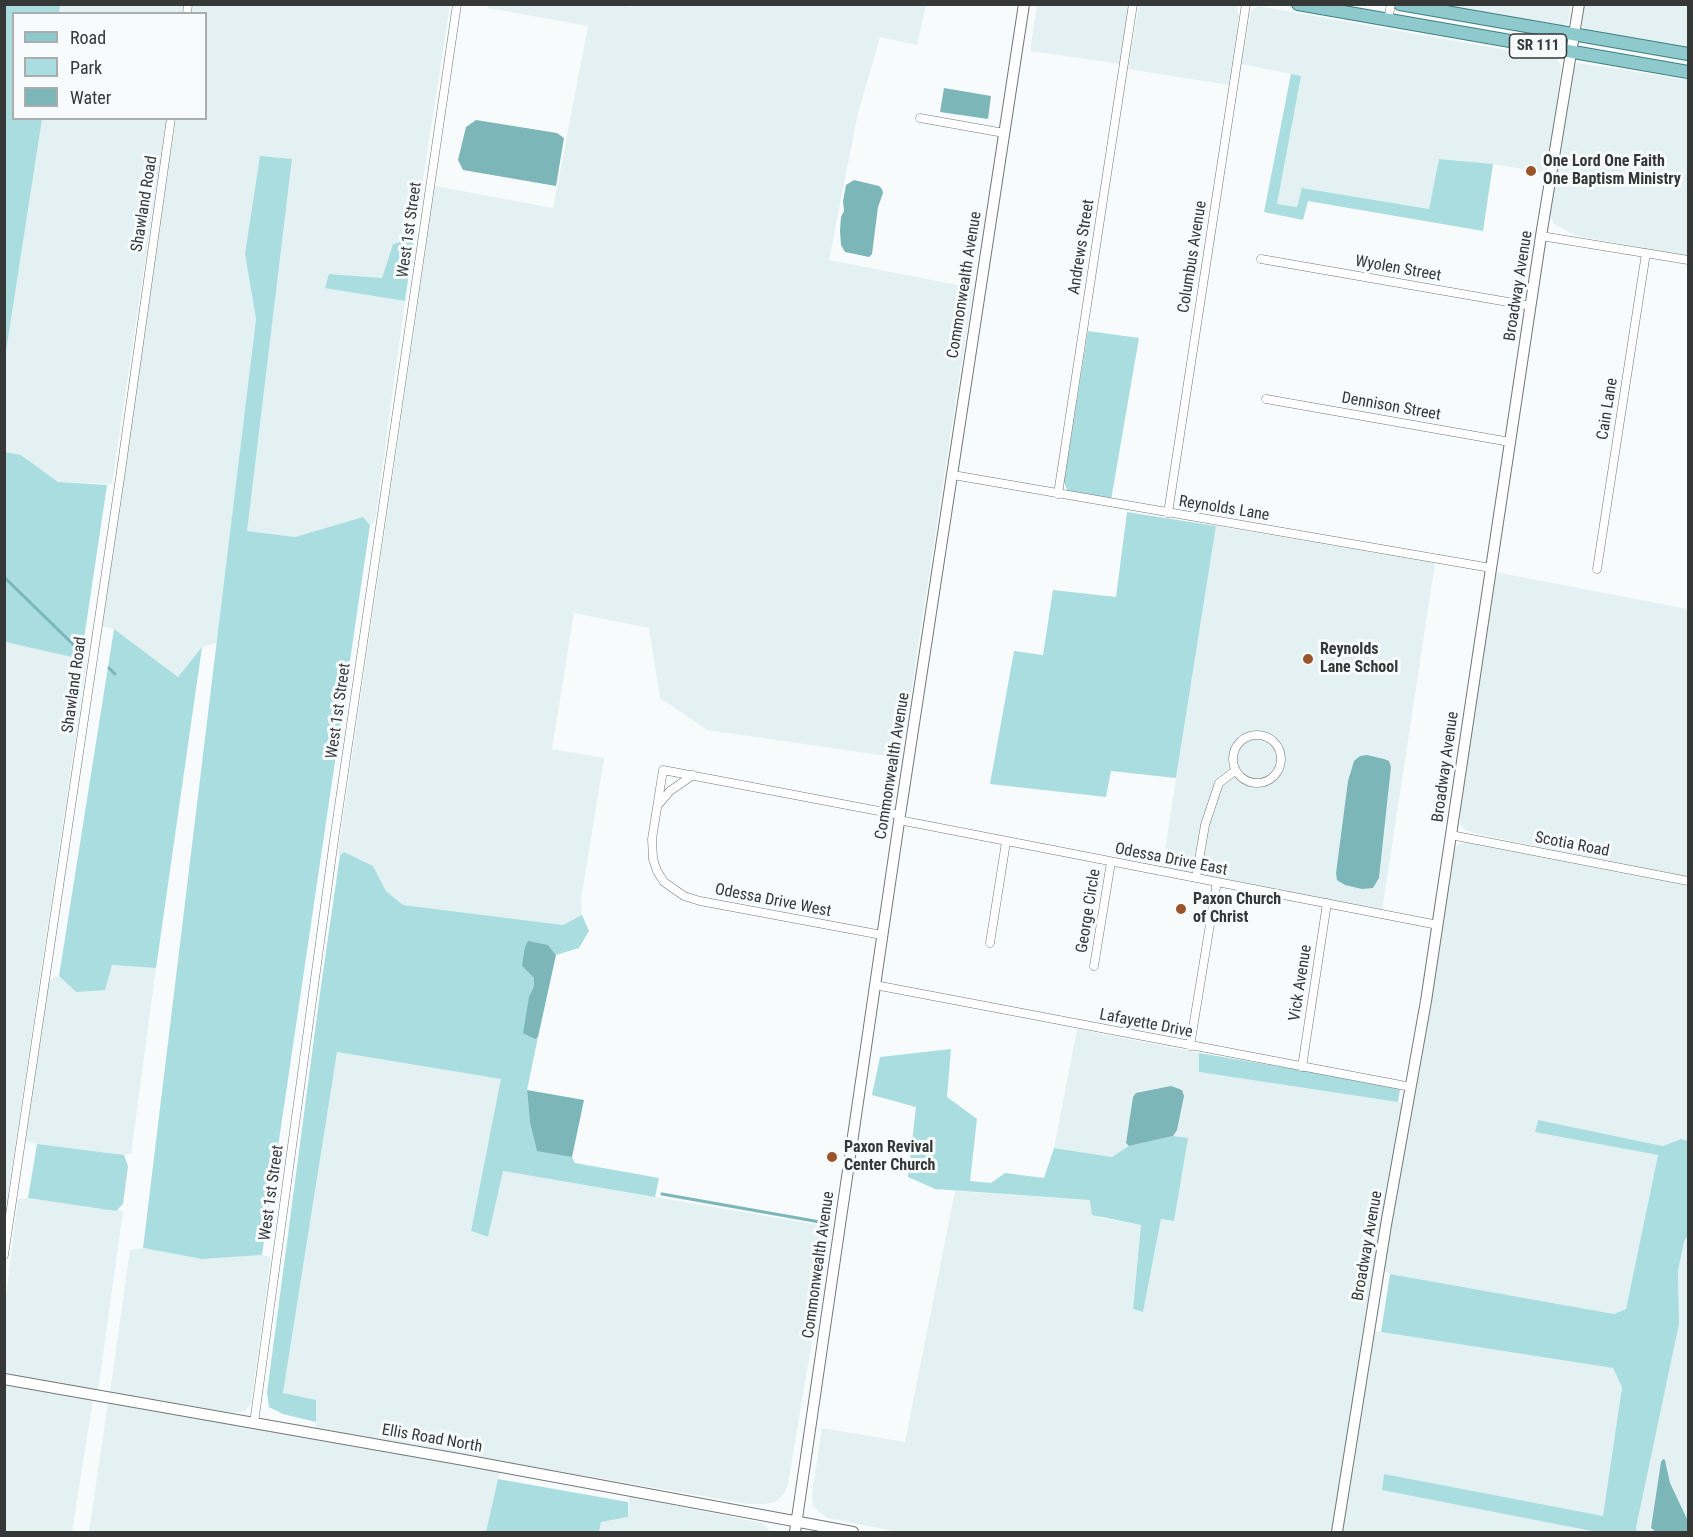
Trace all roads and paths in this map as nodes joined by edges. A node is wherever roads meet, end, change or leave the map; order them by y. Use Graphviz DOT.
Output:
graph roads {
  1 [pos="457,4"];
  2 [pos="1024,4"];
  3 [pos="1133,4"];
  4 [pos="1246,4"];
  5 [pos="1298,4"];
  6 [pos="1391,4"];
  7 [pos="1400,4"];
  8 [pos="1579,4"];
  9 [pos="1388,20"];
  10 [pos="1573,35"];
  11 [pos="1571,52"];
  12 [pos="1689,54"];
  13 [pos="1689,72"];
  14 [pos="920,118"];
  15 [pos="171,120"];
  16 [pos="1004,133"];
  17 [pos="1541,236"];
  18 [pos="1646,253"];
  19 [pos="1261,259"];
  20 [pos="1689,260"];
  21 [pos="1531,306"];
  22 [pos="1266,399"];
  23 [pos="1510,442"];
  24 [pos="953,476"];
  25 [pos="1058,494"];
  26 [pos="1168,513"];
  27 [pos="1491,568"];
  28 [pos="1597,569"];
  29 [pos="1235,771"];
  30 [pos="693,775"];
  31 [pos="657,807"];
  32 [pos="900,818"];
  33 [pos="1451,834"];
  34 [pos="1006,842"];
  35 [pos="1111,862"];
  36 [pos="1196,878"];
  37 [pos="1689,881"];
  38 [pos="1217,882"];
  39 [pos="1327,903"];
  40 [pos="1438,925"];
  41 [pos="882,935"];
  42 [pos="990,943"];
  43 [pos="1094,966"];
  44 [pos="875,986"];
  45 [pos="1190,1046"];
  46 [pos="1302,1067"];
  47 [pos="1412,1087"];
  48 [pos="4,1255"];
  49 [pos="4,1378"];
  50 [pos="254,1423"];
  51 [pos="796,1527"];
  52 [pos="853,1533"];
  53 [pos="1337,1533"];
  1 -- 50 [label="street, West 1st Street"];
  2 -- 16 [label="street, Commonwealth Avenue"];
  3 -- 25 [label="street, Andrews Street"];
  4 -- 26 [label="street, Columbus Avenue"];
  5 -- 9 [label="main road, SR 111"];
  6 -- 9 [label="street"];
  7 -- 10 [label="main road, SR 111"];
  8 -- 10 [label="street, Broadway Avenue"];
  9 -- 11 [label="main road, SR 111"];
  10 -- 11 [label="street, Broadway Avenue"];
  10 -- 12 [label="main road, SR 111"];
  11 -- 13 [label="main road, SR 111"];
  11 -- 17 [label="street, Broadway Avenue"];
  14 -- 16 [label="street"];
  15 -- 48 [label="street, Shawland Road"];
  16 -- 24 [label="street, Commonwealth Avenue"];
  17 -- 18 [label="street"];
  17 -- 21 [label="street, Broadway Avenue"];
  18 -- 20 [label="street"];
  18 -- 28 [label="street, Cain Lane"];
  19 -- 21 [label="street, Wyolen Street"];
  21 -- 23 [label="street, Broadway Avenue"];
  22 -- 23 [label="street, Dennison Street"];
  23 -- 27 [label="street, Broadway Avenue"];
  24 -- 25 [label="street, Reynolds Lane"];
  24 -- 32 [label="street, Commonwealth Avenue"];
  25 -- 26 [label="street, Reynolds Lane"];
  26 -- 27 [label="street, Reynolds Lane"];
  27 -- 33 [label="street, Broadway Avenue"];
  29 -- 29 [label="street"];
  29 -- 36 [label="street"];
  30 -- 31 [label="street"];
  30 -- 31 [label="street, Odessa Drive East"];
  30 -- 32 [label="street, Odessa Drive East"];
  31 -- 41 [label="street, Odessa Drive West"];
  32 -- 34 [label="street, Odessa Drive East"];
  32 -- 41 [label="street, Commonwealth Avenue"];
  33 -- 37 [label="street, Scotia Road"];
  33 -- 40 [label="street, Broadway Avenue"];
  34 -- 35 [label="street, Odessa Drive East"];
  34 -- 42 [label="street"];
  35 -- 36 [label="street, Odessa Drive East"];
  35 -- 43 [label="street, George Circle"];
  36 -- 38 [label="street, Odessa Drive East"];
  38 -- 39 [label="street, Odessa Drive East"];
  38 -- 45 [label="street"];
  39 -- 40 [label="street, Odessa Drive East"];
  39 -- 46 [label="street, Vick Avenue"];
  40 -- 47 [label="street, Broadway Avenue"];
  41 -- 44 [label="street, Commonwealth Avenue"];
  44 -- 45 [label="street, Lafayette Drive"];
  44 -- 51 [label="street, Commonwealth Avenue"];
  45 -- 46 [label="street, Lafayette Drive"];
  46 -- 47 [label="street, Lafayette Drive"];
  47 -- 53 [label="street, Broadway Avenue"];
  49 -- 50 [label="street, Ellis Road North"];
  50 -- 51 [label="street, Ellis Road North"];
  51 -- 52 [label="street, Ellis Road North"];
}
